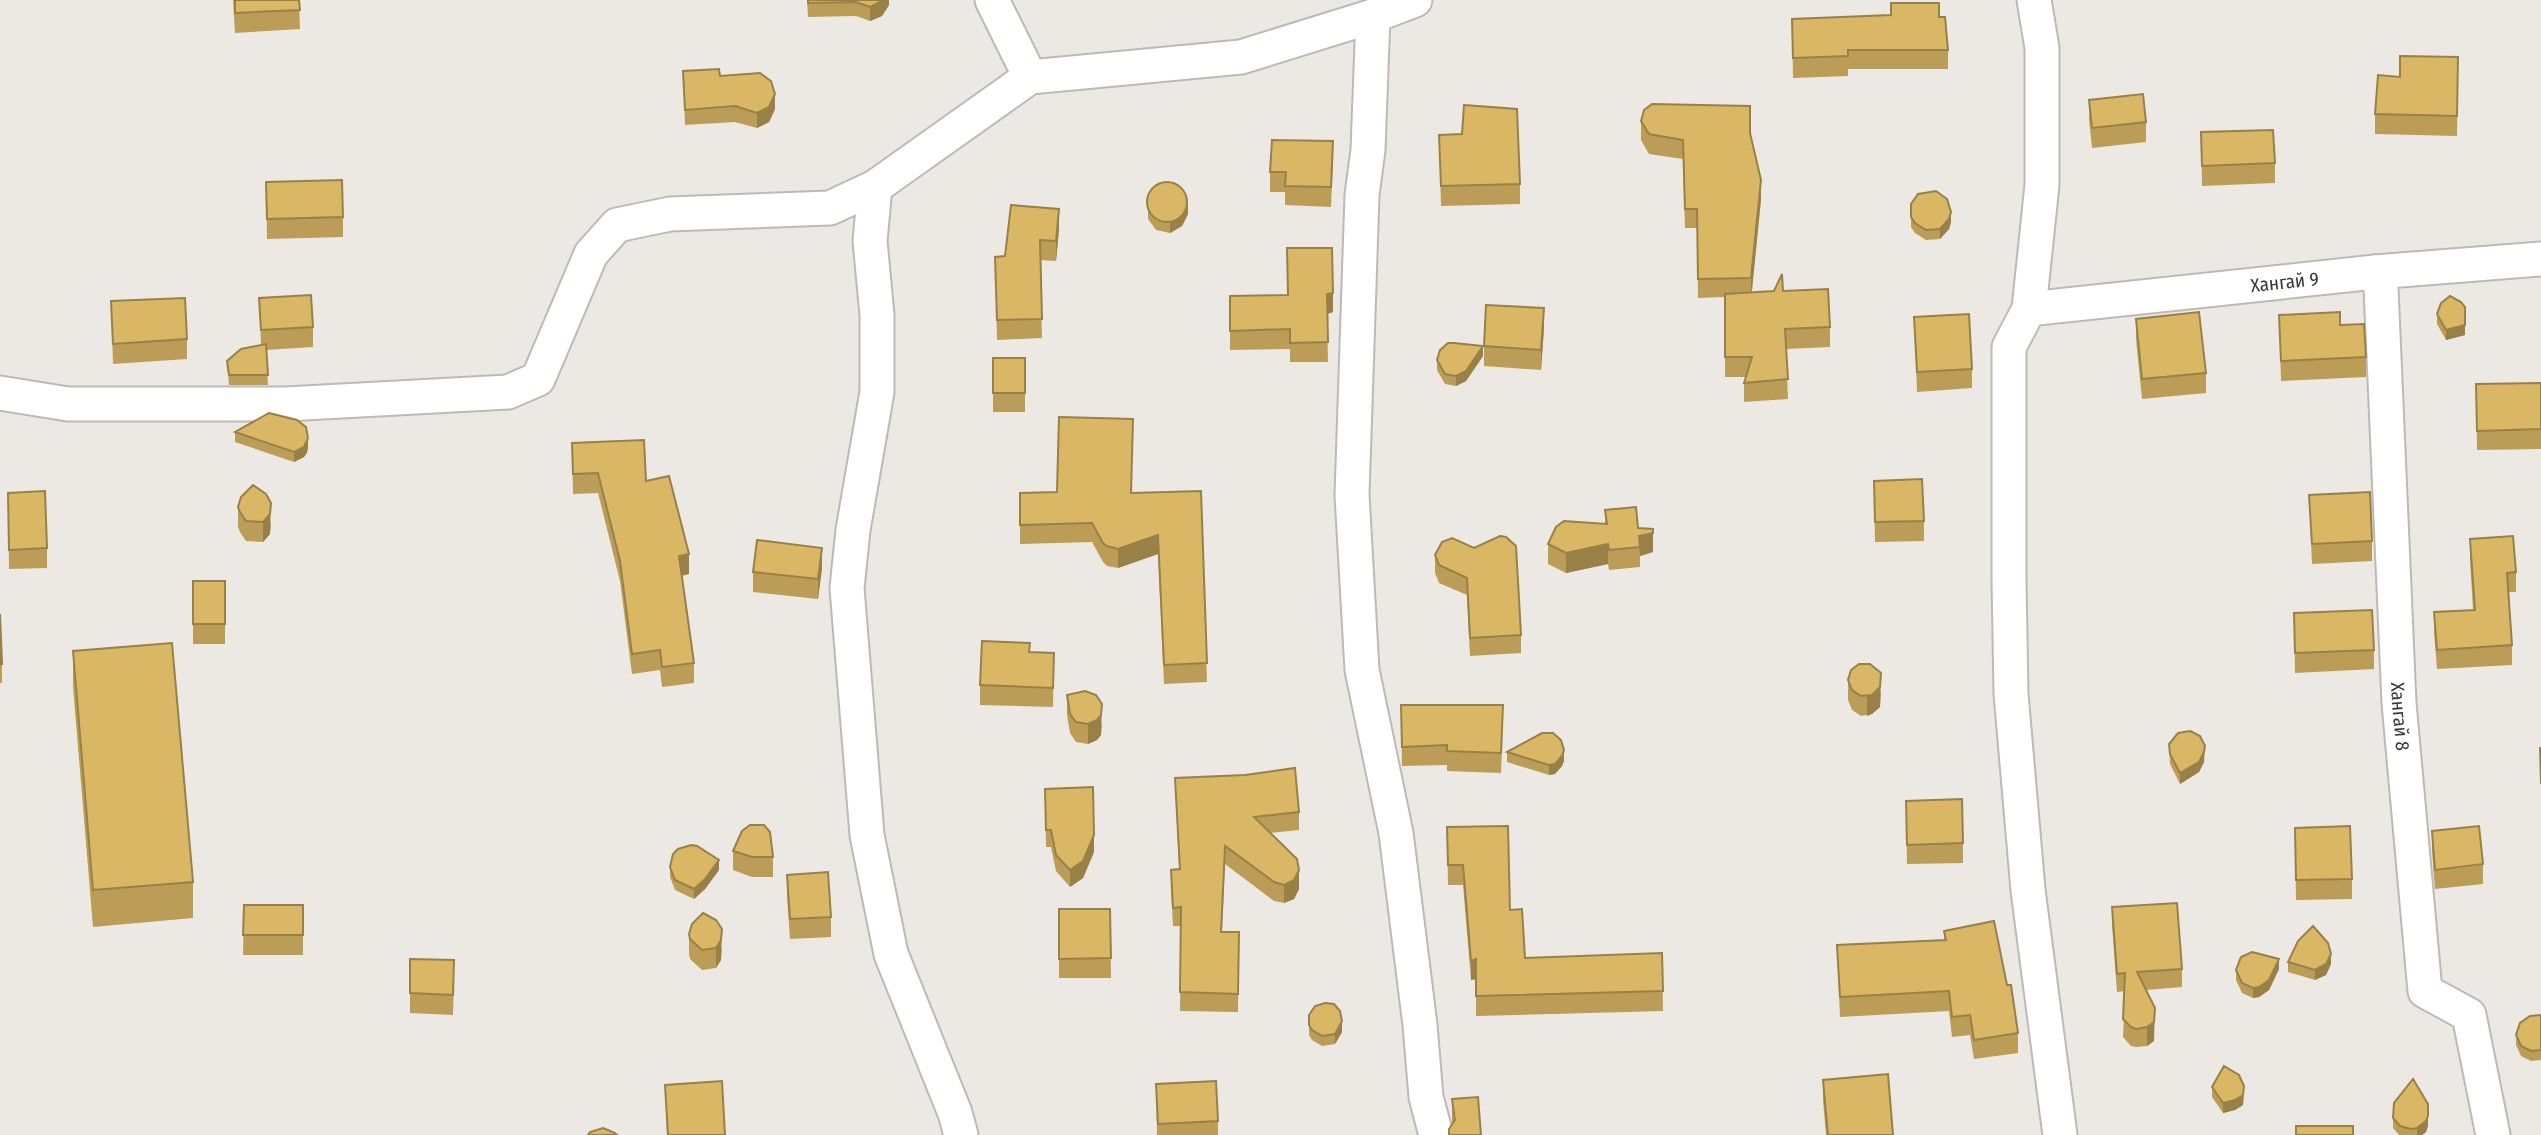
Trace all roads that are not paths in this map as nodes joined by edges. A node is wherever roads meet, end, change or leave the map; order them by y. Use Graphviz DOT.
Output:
graph roads {
  1 [pos="992,0"];
  2 [pos="1415,0"];
  3 [pos="2034,0"];
  4 [pos="1373,16"];
  5 [pos="1030,77"];
  6 [pos="875,187"];
  7 [pos="2541,259"];
  8 [pos="2375,272"];
  9 [pos="2028,309"];
  10 [pos="0,393"];
  11 [pos="961,1135"];
  12 [pos="1436,1135"];
  13 [pos="2060,1135"];
  14 [pos="2493,1135"];
  1 -- 5 [label="street"];
  2 -- 4 [label="street"];
  3 -- 9 [label="street"];
  4 -- 5 [label="street"];
  4 -- 12 [label="street"];
  5 -- 6 [label="street"];
  6 -- 10 [label="street"];
  6 -- 11 [label="street"];
  7 -- 8 [label="street, Хангай 9"];
  8 -- 9 [label="street, Хангай 9"];
  8 -- 14 [label="street, Хангай 8"];
  9 -- 13 [label="street"];
}
